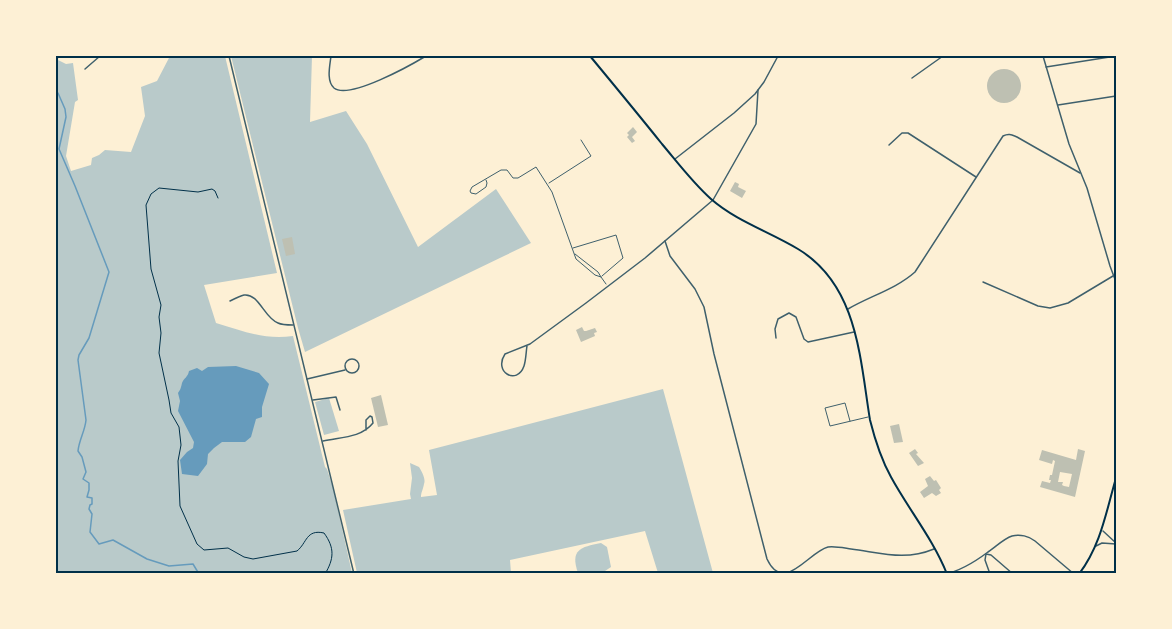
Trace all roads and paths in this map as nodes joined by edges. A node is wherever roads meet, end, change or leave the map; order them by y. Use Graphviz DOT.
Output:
graph roads {
  1 [pos="100,56"];
  2 [pos="229,56"];
  3 [pos="331,56"];
  4 [pos="426,56"];
  5 [pos="590,56"];
  6 [pos="778,56"];
  7 [pos="944,56"];
  8 [pos="1043,56"];
  9 [pos="1116,56"];
  10 [pos="1046,67"];
  11 [pos="85,69"];
  12 [pos="912,78"];
  13 [pos="758,90"];
  14 [pos="1116,96"];
  15 [pos="1057,105"];
  16 [pos="581,140"];
  17 [pos="889,145"];
  18 [pos="675,159"];
  19 [pos="1080,174"];
  20 [pos="977,178"];
  21 [pos="486,180"];
  22 [pos="547,184"];
  23 [pos="218,198"];
  24 [pos="713,200"];
  25 [pos="665,241"];
  26 [pos="571,249"];
  27 [pos="573,253"];
  28 [pos="1114,276"];
  29 [pos="601,277"];
  30 [pos="983,282"];
  31 [pos="1116,282"];
  32 [pos="608,286"];
  33 [pos="230,301"];
  34 [pos="848,309"];
  35 [pos="294,324"];
  36 [pos="855,332"];
  37 [pos="776,338"];
  38 [pos="526,346"];
  39 [pos="346,369"];
  40 [pos="307,379"];
  41 [pos="312,400"];
  42 [pos="340,410"];
  43 [pos="870,416"];
  44 [pos="850,422"];
  45 [pos="366,430"];
  46 [pos="322,441"];
  47 [pos="1116,478"];
  48 [pos="1102,530"];
  49 [pos="1116,543"];
  50 [pos="1096,546"];
  51 [pos="935,548"];
  52 [pos="986,554"];
  53 [pos="325,573"];
  54 [pos="354,573"];
  55 [pos="946,573"];
  56 [pos="990,573"];
  57 [pos="1013,573"];
  58 [pos="1074,573"];
  59 [pos="1079,573"];
  1 -- 11 [label="street"];
  2 -- 35 [label="street"];
  3 -- 4 [label="street"];
  5 -- 18 [label="main road"];
  6 -- 13 [label="street"];
  7 -- 12 [label="street"];
  8 -- 10 [label="street"];
  9 -- 10 [label="street"];
  10 -- 15 [label="street"];
  13 -- 18 [label="street"];
  13 -- 24 [label="street"];
  14 -- 15 [label="street"];
  15 -- 19 [label="street"];
  16 -- 22 [label="lane"];
  17 -- 20 [label="street"];
  18 -- 24 [label="main road"];
  19 -- 20 [label="street"];
  19 -- 28 [label="street"];
  20 -- 34 [label="street"];
  21 -- 21 [label="lane"];
  21 -- 22 [label="lane"];
  22 -- 26 [label="lane"];
  23 -- 53 [label="path"];
  24 -- 25 [label="street"];
  24 -- 34 [label="main road"];
  25 -- 32 [label="street"];
  25 -- 51 [label="street"];
  26 -- 27 [label="lane"];
  26 -- 29 [label="lane"];
  27 -- 29 [label="lane"];
  27 -- 29 [label="lane"];
  28 -- 30 [label="street"];
  28 -- 31 [label="street"];
  29 -- 32 [label="lane"];
  32 -- 38 [label="street"];
  33 -- 35 [label="street"];
  34 -- 36 [label="main road"];
  35 -- 40 [label="street"];
  36 -- 37 [label="street"];
  36 -- 43 [label="main road"];
  38 -- 38 [label="street"];
  39 -- 39 [label="street"];
  39 -- 40 [label="street"];
  40 -- 41 [label="street"];
  41 -- 42 [label="street"];
  41 -- 46 [label="street"];
  43 -- 44 [label="lane"];
  43 -- 51 [label="main road"];
  44 -- 44 [label="lane"];
  45 -- 46 [label="street"];
  46 -- 54 [label="street"];
  47 -- 48 [label="main road"];
  48 -- 49 [label="street"];
  48 -- 50 [label="main road"];
  49 -- 50 [label="street"];
  50 -- 59 [label="main road"];
  51 -- 55 [label="main road"];
  52 -- 55 [label="street"];
  52 -- 56 [label="street"];
  52 -- 57 [label="street"];
  52 -- 58 [label="street"];
}
